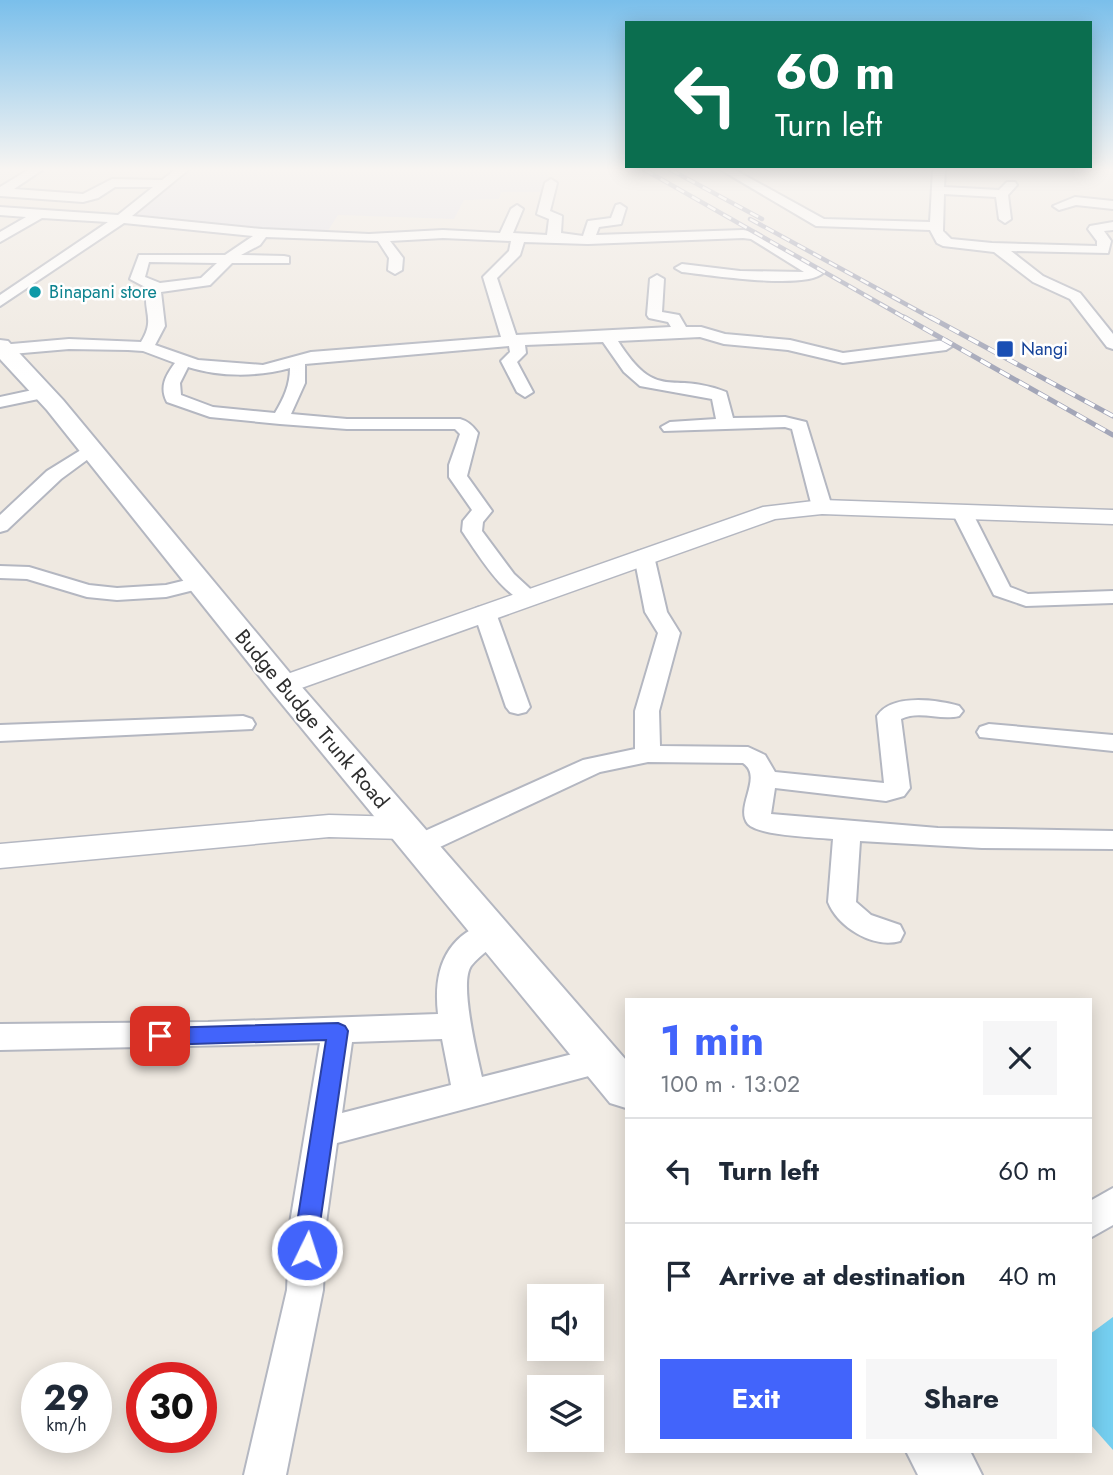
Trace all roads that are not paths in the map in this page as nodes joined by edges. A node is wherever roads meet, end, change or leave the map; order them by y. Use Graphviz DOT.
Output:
graph roads {
  1 [pos="92,239"];
  2 [pos="257,239"];
  3 [pos="382,239"];
  4 [pos="511,239"];
  5 [pos="566,239"];
  6 [pos="638,239"];
  7 [pos="756,239"];
  8 [pos="941,239"];
  9 [pos="569,240"];
  10 [pos="588,240"];
  11 [pos="994,247"];
  12 [pos="1109,251"];
  13 [pos="230,259"];
  14 [pos="284,260"];
  15 [pos="682,268"];
  16 [pos="395,270"];
  17 [pos="657,279"];
  18 [pos="157,287"];
  19 [pos="0,302"];
  20 [pos="680,332"];
  21 [pos="608,337"];
  22 [pos="513,341"];
  23 [pos="1113,344"];
  24 [pos="946,345"];
  25 [pos="146,347"];
  26 [pos="1,348"];
  27 [pos="296,360"];
  28 [pos="184,361"];
  29 [pos="42,393"];
  30 [pos="525,393"];
  31 [pos="0,402"];
  32 [pos="280,419"];
  33 [pos="726,423"];
  34 [pos="670,427"];
  35 [pos="89,450"];
  36 [pos="822,507"];
  37 [pos="962,512"];
  38 [pos="1113,517"];
  39 [pos="0,526"];
  40 [pos="644,556"];
  41 [pos="0,572"];
  42 [pos="199,583"];
  43 [pos="1113,597"];
  44 [pos="529,598"];
  45 [pos="485,613"];
  46 [pos="283,685"];
  47 [pos="518,707"];
  48 [pos="951,711"];
  49 [pos="243,724"];
  50 [pos="989,732"];
  51 [pos="0,733"];
  52 [pos="1113,743"];
  53 [pos="648,754"];
  54 [pos="764,779"];
  55 [pos="847,832"];
  56 [pos="410,837"];
  57 [pos="1113,840"];
  58 [pos="0,856"];
  59 [pos="491,932"];
  60 [pos="890,933"];
  61 [pos="458,1026"];
  62 [pos="338,1031"];
  63 [pos="0,1037"];
  64 [pos="600,1060"];
  65 [pos="625,1089"];
  66 [pos="469,1096"];
  67 [pos="323,1132"];
  68 [pos="1113,1204"];
  69 [pos="1092,1220"];
  70 [pos="936,1453"];
  71 [pos="265,1475"];
  72 [pos="954,1475"];
  1 -- 19 [label="street"];
  2 -- 13 [label="street"];
  3 -- 16 [label="street"];
  4 -- 9 [label="street"];
  4 -- 22 [label="street"];
  5 -- 9 [label="street"];
  6 -- 10 [label="street"];
  7 -- 15 [label="street"];
  8 -- 11 [label="street"];
  9 -- 10 [label="street"];
  11 -- 12 [label="street"];
  11 -- 23 [label="street"];
  13 -- 14 [label="street"];
  13 -- 18 [label="street"];
  13 -- 18 [label="street"];
  17 -- 20 [label="street"];
  18 -- 25 [label="street"];
  20 -- 21 [label="street"];
  20 -- 24 [label="street"];
  21 -- 22 [label="street"];
  21 -- 33 [label="street"];
  22 -- 27 [label="street"];
  22 -- 30 [label="street"];
  25 -- 26 [label="street"];
  25 -- 28 [label="street"];
  26 -- 29 [label="main road, Budge Budge Trunk Road"];
  27 -- 28 [label="street"];
  27 -- 32 [label="street"];
  28 -- 32 [label="street"];
  29 -- 31 [label="street"];
  29 -- 35 [label="main road, Budge Budge Trunk Road"];
  32 -- 44 [label="street"];
  33 -- 34 [label="street"];
  33 -- 36 [label="street"];
  35 -- 39 [label="street"];
  35 -- 42 [label="main road, Budge Budge Trunk Road"];
  36 -- 37 [label="street"];
  36 -- 40 [label="street"];
  37 -- 38 [label="street"];
  37 -- 43 [label="street"];
  40 -- 44 [label="street"];
  40 -- 53 [label="street"];
  41 -- 42 [label="street"];
  42 -- 46 [label="main road, Budge Budge Trunk Road"];
  44 -- 45 [label="street"];
  45 -- 46 [label="street"];
  45 -- 47 [label="street"];
  46 -- 56 [label="main road, Budge Budge Trunk Road"];
  48 -- 54 [label="street"];
  49 -- 51 [label="street"];
  50 -- 52 [label="street"];
  53 -- 54 [label="street"];
  53 -- 56 [label="street"];
  54 -- 55 [label="street"];
  55 -- 57 [label="street"];
  55 -- 60 [label="street"];
  56 -- 58 [label="street"];
  56 -- 59 [label="main road, Budge Budge Trunk Road"];
  59 -- 61 [label="street"];
  59 -- 64 [label="main road, Budge Budge Trunk Road"];
  61 -- 62 [label="street"];
  61 -- 66 [label="street"];
  62 -- 63 [label="street"];
  62 -- 67 [label="street"];
  64 -- 65 [label="main road, Budge Budge Trunk Road"];
  64 -- 66 [label="street"];
  66 -- 67 [label="street"];
  67 -- 71 [label="street"];
  68 -- 69 [label="street"];
  70 -- 72 [label="main road"];
}
